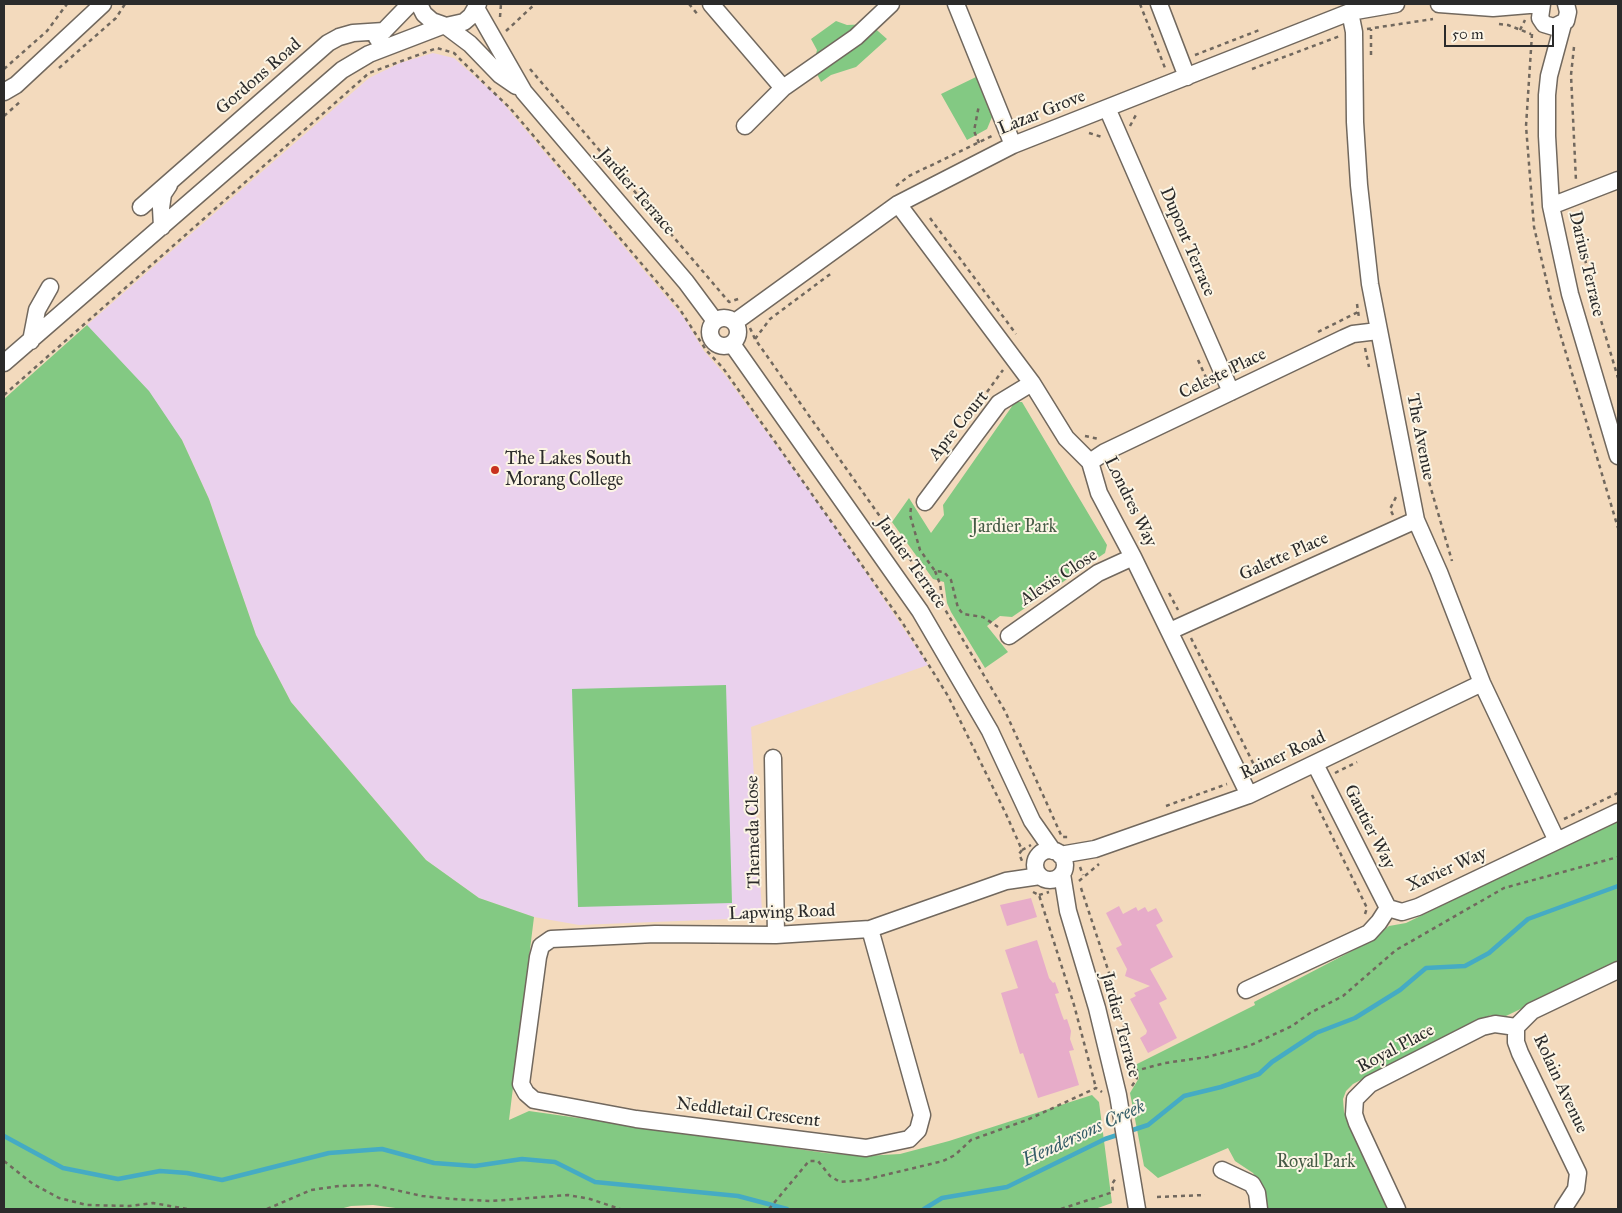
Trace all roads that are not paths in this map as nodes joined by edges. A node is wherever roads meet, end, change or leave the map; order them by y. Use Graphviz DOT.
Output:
graph roads {
  1 [pos="103,4"];
  2 [pos="410,4"];
  3 [pos="419,4"];
  4 [pos="711,4"];
  5 [pos="891,4"];
  6 [pos="956,4"];
  7 [pos="1159,4"];
  8 [pos="1396,4"];
  9 [pos="1541,4"];
  10 [pos="1566,4"];
  11 [pos="477,5"];
  12 [pos="1350,12"];
  13 [pos="1438,12"];
  14 [pos="1492,16"];
  15 [pos="1563,24"];
  16 [pos="444,26"];
  17 [pos="1545,28"];
  18 [pos="384,31"];
  19 [pos="342,70"];
  20 [pos="1549,76"];
  21 [pos="1187,77"];
  22 [pos="783,88"];
  23 [pos="4,92"];
  24 [pos="524,92"];
  25 [pos="1107,108"];
  26 [pos="745,126"];
  27 [pos="1013,145"];
  28 [pos="1618,180"];
  29 [pos="172,181"];
  30 [pos="898,204"];
  31 [pos="1551,206"];
  32 [pos="141,207"];
  33 [pos="162,227"];
  34 [pos="50,287"];
  35 [pos="715,321"];
  36 [pos="735,322"];
  37 [pos="1378,331"];
  38 [pos="31,341"];
  39 [pos="732,344"];
  40 [pos="4,363"];
  41 [pos="1032,382"];
  42 [pos="1231,392"];
  43 [pos="1618,456"];
  44 [pos="1090,462"];
  45 [pos="925,502"];
  46 [pos="1416,520"];
  47 [pos="1134,557"];
  48 [pos="1170,631"];
  49 [pos="1009,636"];
  50 [pos="1482,683"];
  51 [pos="773,758"];
  52 [pos="1325,771"];
  53 [pos="1246,788"];
  54 [pos="1618,812"];
  55 [pos="1557,841"];
  56 [pos="1045,867"];
  57 [pos="1388,908"];
  58 [pos="870,929"];
  59 [pos="776,935"];
  60 [pos="551,939"];
  61 [pos="1618,970"];
  62 [pos="1246,990"];
  63 [pos="1516,1027"];
  64 [pos="1222,1170"];
  65 [pos="1137,1209"];
  66 [pos="1259,1209"];
  67 [pos="1397,1209"];
  68 [pos="1563,1209"];
  1 -- 23 [label="street"];
  2 -- 18 [label="street"];
  3 -- 16 [label="street, Jardier Terrace"];
  4 -- 22 [label="street"];
  5 -- 22 [label="street"];
  6 -- 27 [label="street"];
  7 -- 21 [label="street"];
  8 -- 12 [label="street, Lazar Grove"];
  9 -- 14 [label="street"];
  9 -- 17 [label="street, Darius Terrace"];
  10 -- 15 [label="street, Darius Terrace"];
  11 -- 16 [label="street"];
  11 -- 24 [label="street, Jardier Terrace"];
  12 -- 21 [label="street, Lazar Grove"];
  12 -- 37 [label="street, The Avenue"];
  13 -- 14 [label="street"];
  14 -- 17 [label="street"];
  15 -- 17 [label="street"];
  15 -- 20 [label="street, Darius Terrace"];
  16 -- 19 [label="street"];
  16 -- 24 [label="street, Jardier Terrace"];
  17 -- 20 [label="street, Darius Terrace"];
  18 -- 19 [label="street"];
  18 -- 29 [label="street, Gordons Road"];
  19 -- 33 [label="street"];
  20 -- 31 [label="street, Darius Terrace"];
  21 -- 25 [label="street, Lazar Grove"];
  22 -- 26 [label="street"];
  24 -- 35 [label="street, Jardier Terrace"];
  25 -- 27 [label="street, Lazar Grove"];
  25 -- 42 [label="street, Dupont Terrace"];
  27 -- 30 [label="street, Lazar Grove"];
  28 -- 31 [label="street"];
  29 -- 32 [label="street, Gordons Road"];
  29 -- 33 [label="street, Gordons Road"];
  30 -- 36 [label="street, Lazar Grove"];
  30 -- 41 [label="street, Londres Way"];
  31 -- 43 [label="street, Darius Terrace"];
  33 -- 38 [label="street"];
  34 -- 38 [label="street"];
  35 -- 36 [label="street"];
  35 -- 39 [label="street"];
  36 -- 39 [label="street"];
  37 -- 42 [label="street, Celeste Place"];
  37 -- 46 [label="street, The Avenue"];
  38 -- 40 [label="street"];
  39 -- 56 [label="street, Jardier Terrace"];
  41 -- 44 [label="street, Londres Way"];
  41 -- 45 [label="street, Apre Court"];
  42 -- 44 [label="street, Celeste Place"];
  44 -- 47 [label="street, Londres Way"];
  46 -- 48 [label="street, Galette Place"];
  46 -- 50 [label="street, The Avenue"];
  47 -- 48 [label="street, Londres Way"];
  47 -- 49 [label="street, Alexis Close"];
  48 -- 53 [label="street, Londres Way"];
  50 -- 52 [label="street, Rainer Road"];
  50 -- 55 [label="street, The Avenue"];
  51 -- 59 [label="street, Themeda Close"];
  52 -- 53 [label="street, Rainer Road"];
  52 -- 57 [label="street, Gautier Way"];
  53 -- 56 [label="street, Rainer Road"];
  54 -- 55 [label="street, Xavier Way"];
  55 -- 57 [label="street, Xavier Way"];
  56 -- 58 [label="street, Lapwing Road"];
  56 -- 65 [label="street, Jardier Terrace"];
  57 -- 62 [label="street"];
  58 -- 59 [label="street, Lapwing Road"];
  58 -- 60 [label="street, Neddletail Crescent"];
  59 -- 60 [label="street, Lapwing Road"];
  61 -- 63 [label="street, Rolain Avenue"];
  63 -- 67 [label="street, Royal Place"];
  63 -- 68 [label="street, Rolain Avenue"];
  64 -- 66 [label="street"];
}
